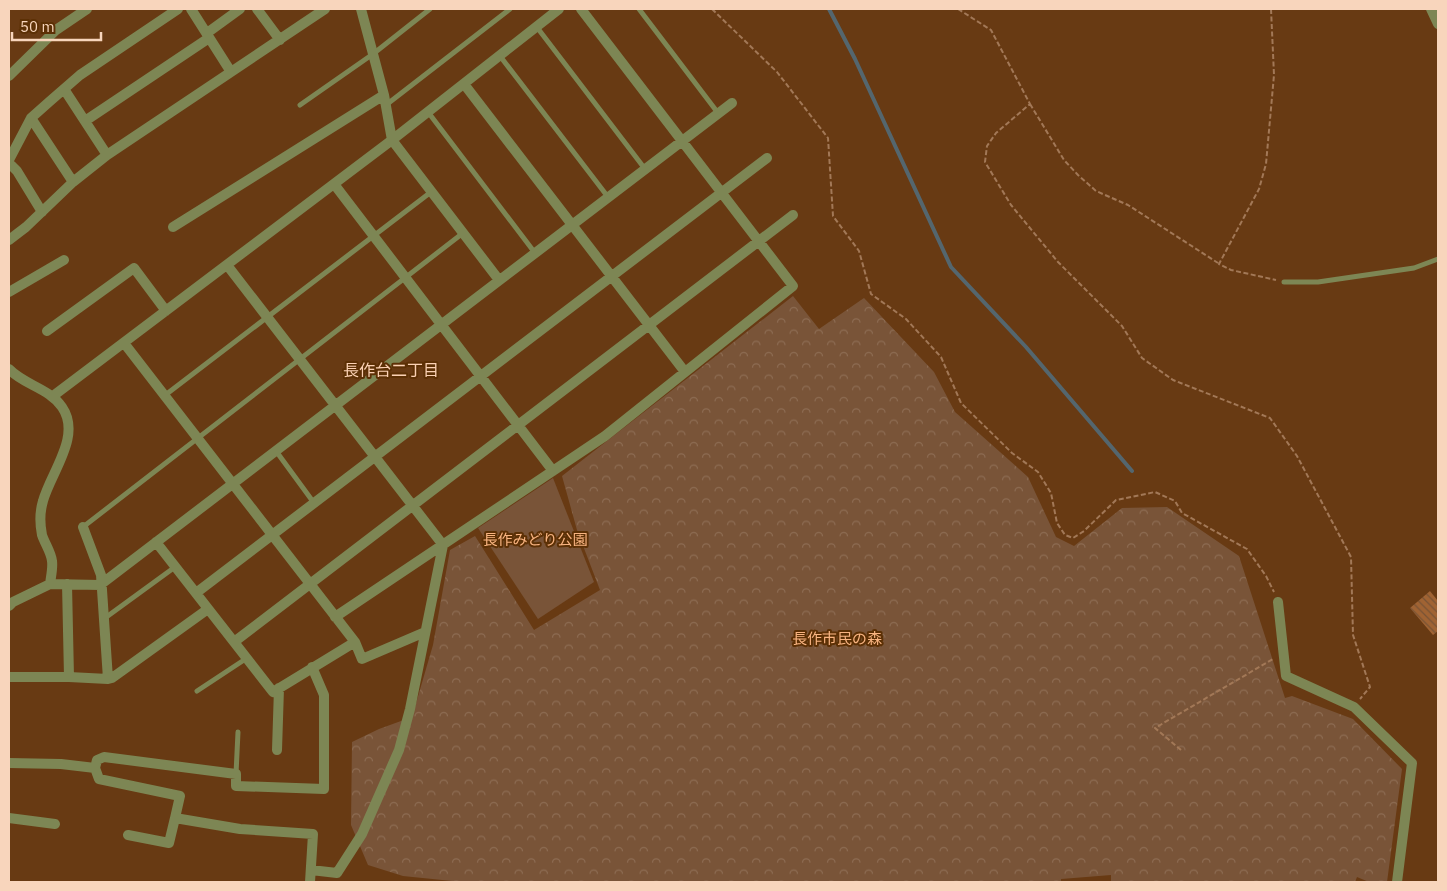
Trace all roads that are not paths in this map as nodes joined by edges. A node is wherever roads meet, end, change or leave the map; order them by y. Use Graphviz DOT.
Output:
graph roads {
  1 [pos="87,9"];
  2 [pos="178,9"];
  3 [pos="191,9"];
  4 [pos="240,9"];
  5 [pos="257,9"];
  6 [pos="325,9"];
  7 [pos="362,9"];
  8 [pos="430,9"];
  9 [pos="510,9"];
  10 [pos="559,9"];
  11 [pos="581,9"];
  12 [pos="639,9"];
  13 [pos="1431,9"];
  14 [pos="1438,24"];
  15 [pos="536,26"];
  16 [pos="208,36"];
  17 [pos="280,40"];
  18 [pos="372,54"];
  19 [pos="499,55"];
  20 [pos="232,72"];
  21 [pos="9,76"];
  22 [pos="464,84"];
  23 [pos="64,89"];
  24 [pos="385,100"];
  25 [pos="732,103"];
  26 [pos="300,106"];
  27 [pos="428,112"];
  28 [pos="718,113"];
  29 [pos="31,118"];
  30 [pos="85,121"];
  31 [pos="392,140"];
  32 [pos="682,141"];
  33 [pos="107,155"];
  34 [pos="767,158"];
  35 [pos="9,161"];
  36 [pos="645,169"];
  37 [pos="73,182"];
  38 [pos="334,184"];
  39 [pos="432,192"];
  40 [pos="722,193"];
  41 [pos="608,197"];
  42 [pos="42,212"];
  43 [pos="793,215"];
  44 [pos="572,225"];
  45 [pos="173,228"];
  46 [pos="463,234"];
  47 [pos="374,236"];
  48 [pos="9,240"];
  49 [pos="759,241"];
  50 [pos="535,253"];
  51 [pos="1438,259"];
  52 [pos="64,260"];
  53 [pos="227,265"];
  54 [pos="611,277"];
  55 [pos="406,278"];
  56 [pos="499,280"];
  57 [pos="1284,282"];
  58 [pos="9,292"];
  59 [pos="166,311"];
  60 [pos="267,317"];
  61 [pos="441,324"];
  62 [pos="649,326"];
  63 [pos="47,331"];
  64 [pos="124,343"];
  65 [pos="300,359"];
  66 [pos="9,369"];
  67 [pos="684,372"];
  68 [pos="481,376"];
  69 [pos="53,396"];
  70 [pos="164,396"];
  71 [pos="335,405"];
  72 [pos="518,425"];
  73 [pos="197,439"];
  74 [pos="276,451"];
  75 [pos="375,456"];
  76 [pos="553,471"];
  77 [pos="232,484"];
  78 [pos="314,503"];
  79 [pos="413,505"];
  80 [pos="83,527"];
  81 [pos="272,535"];
  82 [pos="156,542"];
  83 [pos="443,545"];
  84 [pos="175,566"];
  85 [pos="50,584"];
  86 [pos="66,584"];
  87 [pos="100,584"];
  88 [pos="310,584"];
  89 [pos="196,593"];
  90 [pos="10,601"];
  91 [pos="1278,602"];
  92 [pos="208,609"];
  93 [pos="335,617"];
  94 [pos="103,619"];
  95 [pos="425,632"];
  96 [pos="234,642"];
  97 [pos="354,642"];
  98 [pos="247,658"];
  99 [pos="312,667"];
  100 [pos="9,677"];
  101 [pos="69,677"];
  102 [pos="108,679"];
  103 [pos="279,688"];
  104 [pos="197,691"];
  105 [pos="238,732"];
  106 [pos="277,750"];
  107 [pos="9,763"];
  108 [pos="95,768"];
  109 [pos="236,774"];
  110 [pos="9,818"];
  111 [pos="175,818"];
  112 [pos="55,824"];
  113 [pos="128,835"];
  114 [pos="311,870"];
  115 [pos="310,882"];
  116 [pos="1397,882"];
  1 -- 21 [label="street"];
  2 -- 23 [label="street"];
  3 -- 16 [label="street"];
  4 -- 16 [label="street"];
  5 -- 17 [label="street"];
  6 -- 17 [label="street"];
  7 -- 18 [label="street"];
  8 -- 18 [label="lane"];
  9 -- 24 [label="lane"];
  10 -- 15 [label="street"];
  11 -- 32 [label="street"];
  12 -- 28 [label="lane"];
  13 -- 14 [label="street"];
  15 -- 19 [label="street"];
  15 -- 36 [label="lane"];
  16 -- 20 [label="street"];
  16 -- 30 [label="street"];
  17 -- 20 [label="street"];
  18 -- 24 [label="street"];
  18 -- 26 [label="lane"];
  19 -- 22 [label="street"];
  19 -- 41 [label="lane"];
  20 -- 33 [label="street"];
  22 -- 27 [label="street"];
  22 -- 44 [label="street"];
  23 -- 29 [label="street"];
  23 -- 30 [label="street"];
  24 -- 31 [label="street"];
  24 -- 45 [label="street"];
  25 -- 28 [label="street"];
  27 -- 31 [label="street"];
  27 -- 50 [label="lane"];
  28 -- 32 [label="street"];
  29 -- 35 [label="street"];
  29 -- 37 [label="street"];
  30 -- 33 [label="street"];
  31 -- 38 [label="street"];
  31 -- 39 [label="street"];
  32 -- 36 [label="street"];
  32 -- 40 [label="street"];
  33 -- 37 [label="street"];
  34 -- 40 [label="street"];
  35 -- 42 [label="street"];
  36 -- 41 [label="street"];
  37 -- 42 [label="street"];
  38 -- 47 [label="street"];
  38 -- 53 [label="street"];
  39 -- 46 [label="street"];
  39 -- 47 [label="lane"];
  40 -- 49 [label="street"];
  40 -- 54 [label="street"];
  41 -- 44 [label="street"];
  42 -- 48 [label="street"];
  43 -- 49 [label="street"];
  44 -- 50 [label="street"];
  44 -- 54 [label="street"];
  46 -- 55 [label="lane"];
  46 -- 56 [label="street"];
  47 -- 55 [label="street"];
  47 -- 60 [label="lane"];
  49 -- 62 [label="street"];
  49 -- 67 [label="street"];
  50 -- 56 [label="street"];
  51 -- 57 [label="lane"];
  52 -- 58 [label="street"];
  53 -- 59 [label="street"];
  53 -- 60 [label="street"];
  54 -- 62 [label="street"];
  54 -- 68 [label="street"];
  55 -- 61 [label="street"];
  55 -- 65 [label="lane"];
  56 -- 61 [label="street"];
  59 -- 63 [label="street"];
  59 -- 64 [label="street"];
  60 -- 65 [label="street"];
  60 -- 70 [label="lane"];
  61 -- 68 [label="street"];
  61 -- 71 [label="street"];
  62 -- 67 [label="street"];
  62 -- 72 [label="street"];
  64 -- 69 [label="street"];
  64 -- 70 [label="street"];
  65 -- 71 [label="street"];
  65 -- 73 [label="lane"];
  66 -- 69 [label="street"];
  67 -- 76 [label="street"];
  68 -- 72 [label="street"];
  68 -- 75 [label="street"];
  69 -- 85 [label="street"];
  70 -- 73 [label="street"];
  71 -- 74 [label="street"];
  71 -- 75 [label="street"];
  72 -- 76 [label="street"];
  72 -- 79 [label="street"];
  73 -- 77 [label="street"];
  73 -- 80 [label="lane"];
  74 -- 77 [label="street"];
  74 -- 78 [label="lane"];
  75 -- 78 [label="street"];
  75 -- 79 [label="street"];
  76 -- 83 [label="street"];
  77 -- 81 [label="street"];
  77 -- 82 [label="street"];
  78 -- 81 [label="street"];
  79 -- 83 [label="street"];
  79 -- 88 [label="street"];
  80 -- 87 [label="street"];
  81 -- 88 [label="street"];
  81 -- 89 [label="street"];
  82 -- 84 [label="street"];
  82 -- 87 [label="street"];
  83 -- 93 [label="street"];
  83 -- 95 [label="street"];
  84 -- 89 [label="street"];
  84 -- 94 [label="lane"];
  85 -- 86 [label="street"];
  85 -- 90 [label="street"];
  86 -- 87 [label="street"];
  86 -- 101 [label="street"];
  87 -- 94 [label="street"];
  88 -- 93 [label="street"];
  88 -- 96 [label="street"];
  89 -- 92 [label="street"];
  91 -- 116 [label="street"];
  92 -- 96 [label="street"];
  92 -- 102 [label="street"];
  93 -- 97 [label="street"];
  94 -- 102 [label="street"];
  95 -- 97 [label="street"];
  95 -- 114 [label="street"];
  96 -- 98 [label="street"];
  97 -- 99 [label="street"];
  98 -- 103 [label="street"];
  98 -- 104 [label="lane"];
  99 -- 103 [label="street"];
  99 -- 109 [label="street"];
  100 -- 101 [label="street"];
  101 -- 102 [label="street"];
  103 -- 106 [label="street"];
  105 -- 109 [label="lane"];
  107 -- 108 [label="street"];
  108 -- 109 [label="street"];
  108 -- 111 [label="street"];
  110 -- 112 [label="street"];
  111 -- 113 [label="street"];
  111 -- 114 [label="street"];
  114 -- 115 [label="street"];
}
